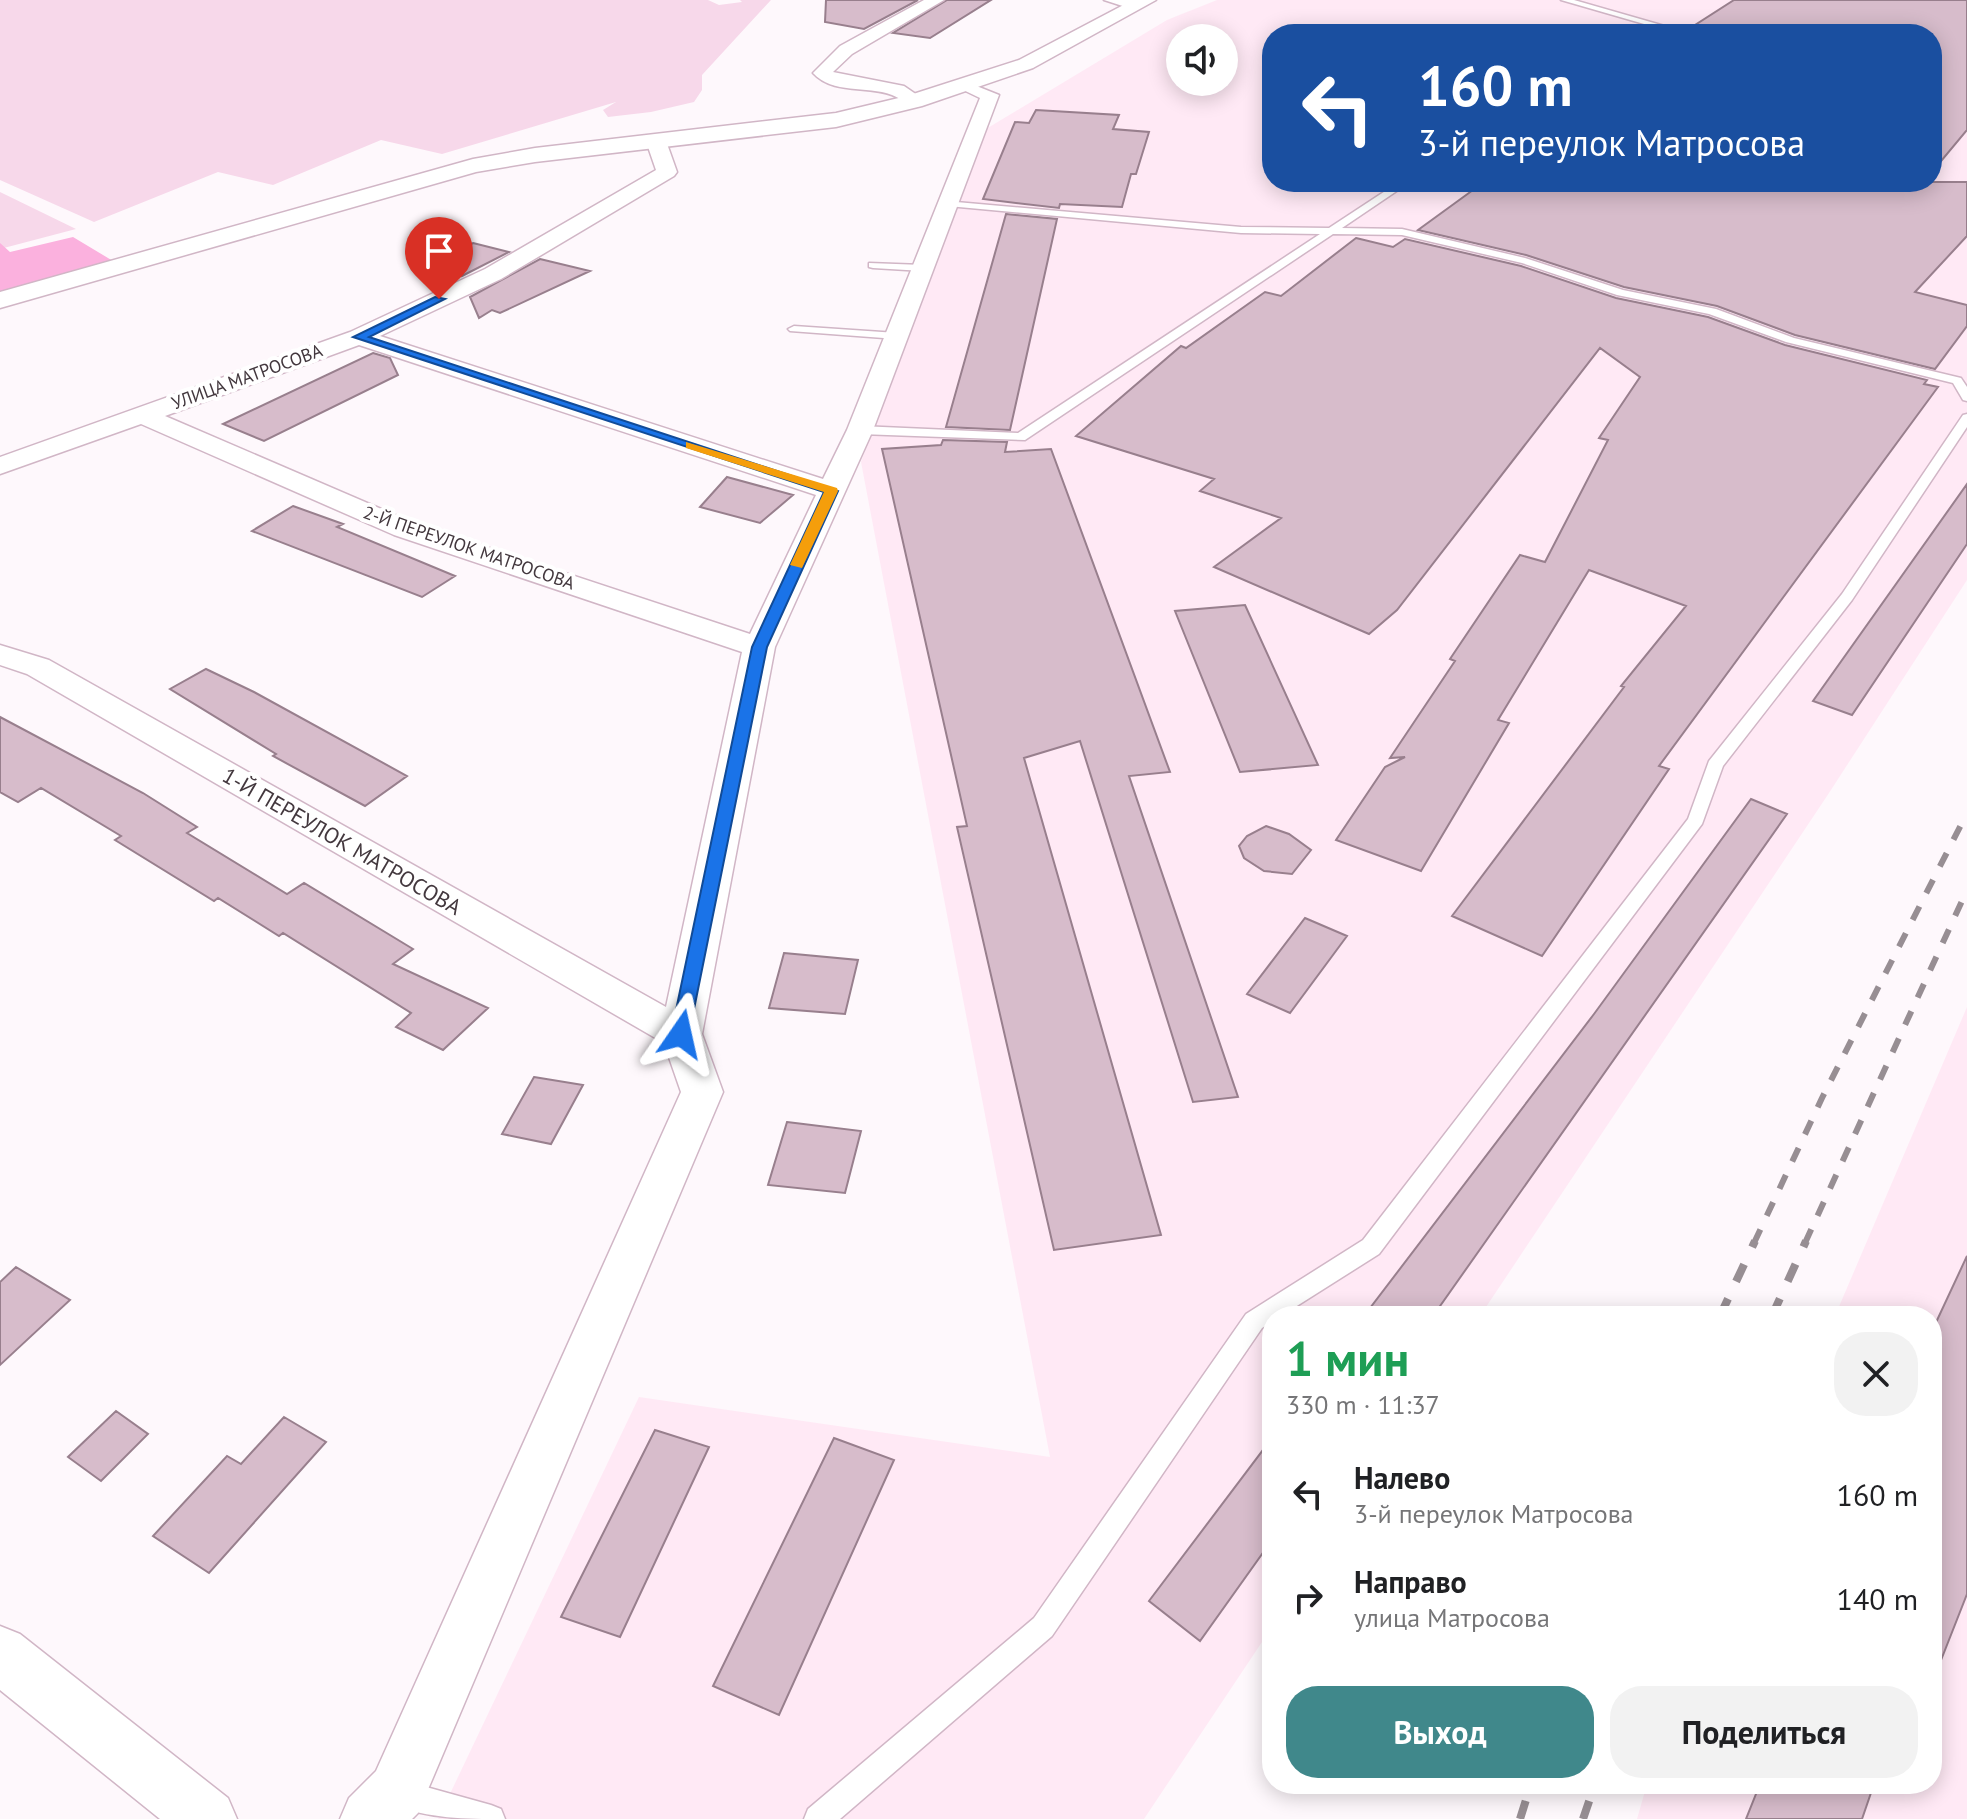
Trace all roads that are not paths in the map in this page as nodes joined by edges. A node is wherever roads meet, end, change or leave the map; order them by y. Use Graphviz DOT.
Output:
graph roads {
  1 [pos="936,0"];
  2 [pos="1565,0"];
  3 [pos="1131,2"];
  4 [pos="1653,24"];
  5 [pos="964,86"];
  6 [pos="914,101"];
  7 [pos="656,141"];
  8 [pos="1390,192"];
  9 [pos="948,203"];
  10 [pos="1333,230"];
  11 [pos="873,265"];
  12 [pos="923,268"];
  13 [pos="0,300"];
  14 [pos="794,329"];
  15 [pos="897,336"];
  16 [pos="359,337"];
  17 [pos="1967,397"];
  18 [pos="141,415"];
  19 [pos="1967,418"];
  20 [pos="860,430"];
  21 [pos="0,466"];
  22 [pos="832,491"];
  23 [pos="759,647"];
  24 [pos="0,655"];
  25 [pos="681,1034"];
  26 [pos="1278,1306"];
  27 [pos="1262,1316"];
  28 [pos="0,1654"];
  29 [pos="397,1792"];
  30 [pos="207,1819"];
  31 [pos="370,1819"];
  32 [pos="491,1819"];
  33 [pos="818,1819"];
  1 -- 6 [label="street"];
  2 -- 4 [label="lane"];
  3 -- 5 [label="main road"];
  5 -- 6 [label="main road"];
  5 -- 9 [label="street"];
  6 -- 7 [label="main road"];
  7 -- 13 [label="main road"];
  7 -- 16 [label="street, УЛИЦА МАТРОСОВА"];
  8 -- 10 [label="lane"];
  9 -- 10 [label="lane"];
  9 -- 12 [label="street"];
  10 -- 17 [label="lane"];
  10 -- 20 [label="lane"];
  11 -- 12 [label="lane"];
  12 -- 15 [label="street"];
  14 -- 15 [label="lane"];
  15 -- 20 [label="street"];
  16 -- 18 [label="street, УЛИЦА МАТРОСОВА"];
  16 -- 22 [label="street"];
  18 -- 21 [label="street, УЛИЦА МАТРОСОВА"];
  18 -- 23 [label="street, 2-Й ПЕРЕУЛОК МАТРОСОВА"];
  19 -- 26 [label="lane"];
  20 -- 22 [label="street"];
  22 -- 23 [label="street"];
  23 -- 25 [label="street"];
  24 -- 25 [label="street, 1-Й ПЕРЕУЛОК МАТРОСОВА"];
  25 -- 29 [label="street"];
  27 -- 33 [label="lane"];
  28 -- 30 [label="street"];
  29 -- 31 [label="street"];
  29 -- 32 [label="lane"];
}
